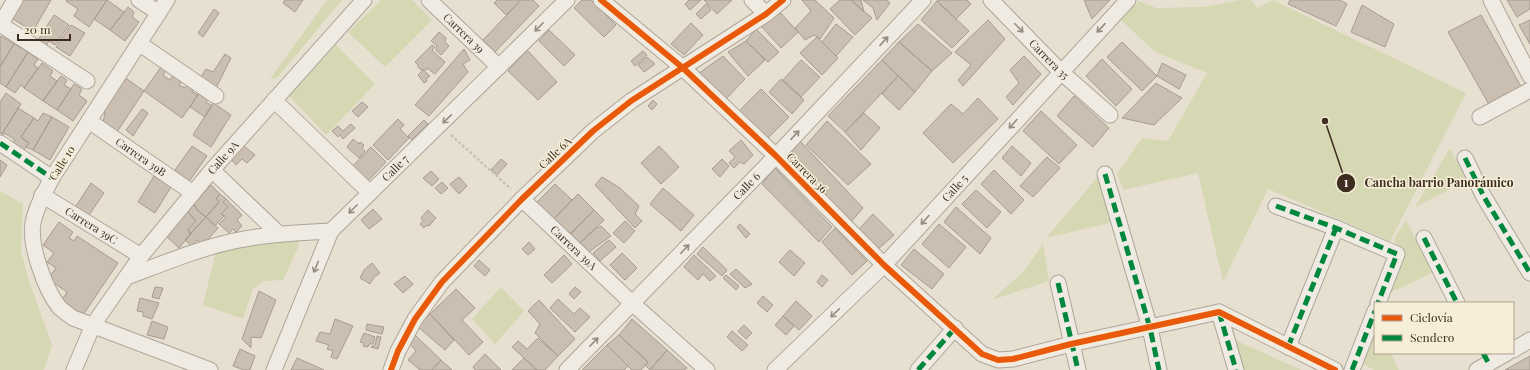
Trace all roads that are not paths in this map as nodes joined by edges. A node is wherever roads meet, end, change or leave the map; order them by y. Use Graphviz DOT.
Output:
graph roads {
  1 [pos="15,0"];
  2 [pos="139,0"];
  3 [pos="167,0"];
  4 [pos="364,0"];
  5 [pos="429,0"];
  6 [pos="602,0"];
  7 [pos="752,0"];
  8 [pos="783,0"];
  9 [pos="923,0"];
  10 [pos="991,0"];
  11 [pos="1128,0"];
  12 [pos="1491,0"];
  13 [pos="557,3"];
  14 [pos="159,13"];
  15 [pos="766,14"];
  16 [pos="0,24"];
  17 [pos="140,44"];
  18 [pos="499,67"];
  19 [pos="682,68"];
  20 [pos="1061,72"];
  21 [pos="1530,76"];
  22 [pos="87,81"];
  23 [pos="1530,90"];
  24 [pos="216,96"];
  25 [pos="274,100"];
  26 [pos="1110,116"];
  27 [pos="1480,117"];
  28 [pos="89,121"];
  29 [pos="0,144"];
  30 [pos="776,156"];
  31 [pos="1465,158"];
  32 [pos="212,170"];
  33 [pos="1105,174"];
  34 [pos="52,178"];
  35 [pos="193,193"];
  36 [pos="370,193"];
  37 [pos="42,196"];
  38 [pos="522,199"];
  39 [pos="1276,206"];
  40 [pos="1336,228"];
  41 [pos="331,231"];
  42 [pos="279,234"];
  43 [pos="1424,238"];
  44 [pos="141,256"];
  45 [pos="884,265"];
  46 [pos="1530,273"];
  47 [pos="127,277"];
  48 [pos="1058,283"];
  49 [pos="1378,302"];
  50 [pos="1456,302"];
  51 [pos="632,303"];
  52 [pos="1219,312"];
  53 [pos="1374,314"];
  54 [pos="92,325"];
  55 [pos="956,328"];
  56 [pos="1150,328"];
  57 [pos="1530,340"];
  58 [pos="1071,344"];
  59 [pos="1288,347"];
  60 [pos="1514,349"];
  61 [pos="1505,354"];
  62 [pos="1481,365"];
  63 [pos="74,370"];
  64 [pos="210,370"];
  65 [pos="274,370"];
  66 [pos="391,370"];
  67 [pos="567,370"];
  68 [pos="707,370"];
  69 [pos="775,370"];
  70 [pos="918,370"];
  71 [pos="1078,370"];
  72 [pos="1159,370"];
  73 [pos="1236,370"];
  74 [pos="1335,370"];
  75 [pos="1352,370"];
  1 -- 16 [label="street"];
  2 -- 14 [label="street"];
  3 -- 14 [label="street, Calle 10"];
  4 -- 25 [label="street, Calle 9A"];
  5 -- 18 [label="street, Carrera 39"];
  6 -- 19 [label="street, Carrera 36"];
  7 -- 15 [label="street"];
  8 -- 15 [label="street, Calle 6A"];
  30 -- 9 [label="street, Calle 6, one-way"];
  10 -- 20 [label="street, Carrera 35, one-way"];
  11 -- 20 [label="street, Calle 5, one-way"];
  12 -- 21 [label="street"];
  13 -- 18 [label="street, Calle 7, one-way"];
  14 -- 17 [label="street, Calle 10"];
  15 -- 19 [label="street, Calle 6A"];
  16 -- 22 [label="street"];
  17 -- 24 [label="street"];
  17 -- 28 [label="street, Calle 10"];
  18 -- 36 [label="street, Calle 7, one-way"];
  19 -- 30 [label="street, Carrera 36"];
  19 -- 38 [label="street, Calle 6A"];
  20 -- 26 [label="street, Carrera 35"];
  20 -- 45 [label="street, Calle 5, one-way"];
  23 -- 27 [label="street"];
  25 -- 32 [label="street, Calle 9A"];
  25 -- 36 [label="street"];
  28 -- 34 [label="street, Calle 10"];
  28 -- 35 [label="street, Carrera 39B"];
  29 -- 34 [label="street"];
  30 -- 45 [label="street, Carrera 36"];
  51 -- 30 [label="street, Calle 6, one-way"];
  31 -- 46 [label="street"];
  32 -- 35 [label="street, Calle 9A"];
  32 -- 42 [label="street"];
  33 -- 56 [label="street"];
  34 -- 37 [label="street, Calle 10"];
  35 -- 44 [label="street, Calle 9A"];
  36 -- 41 [label="street, Calle 7, one-way"];
  37 -- 44 [label="street, Carrera 39C"];
  37 -- 54 [label="street, Calle 10"];
  38 -- 51 [label="street, Carrera 39A"];
  38 -- 66 [label="street, Calle 6A"];
  39 -- 40 [label="street"];
  40 -- 49 [label="street"];
  40 -- 59 [label="street"];
  41 -- 42 [label="street"];
  41 -- 65 [label="street, Calle 7, one-way"];
  42 -- 47 [label="street"];
  43 -- 50 [label="street"];
  44 -- 47 [label="street, Calle 9A"];
  45 -- 55 [label="street, Carrera 36"];
  45 -- 69 [label="street, Calle 5, one-way"];
  47 -- 54 [label="street, Calle 9A"];
  48 -- 58 [label="street"];
  67 -- 51 [label="street, Calle 6, one-way"];
  51 -- 68 [label="street, Carrera 39A"];
  52 -- 56 [label="street"];
  52 -- 59 [label="street"];
  52 -- 73 [label="street"];
  53 -- 75 [label="street"];
  54 -- 63 [label="street, Calle 9A"];
  54 -- 64 [label="street, Calle 10"];
  55 -- 58 [label="street, Carrera 36"];
  55 -- 70 [label="street"];
  56 -- 58 [label="street"];
  56 -- 72 [label="street"];
  57 -- 60 [label="street"];
  58 -- 71 [label="street"];
  59 -- 74 [label="street"];
  61 -- 62 [label="street"];
}
